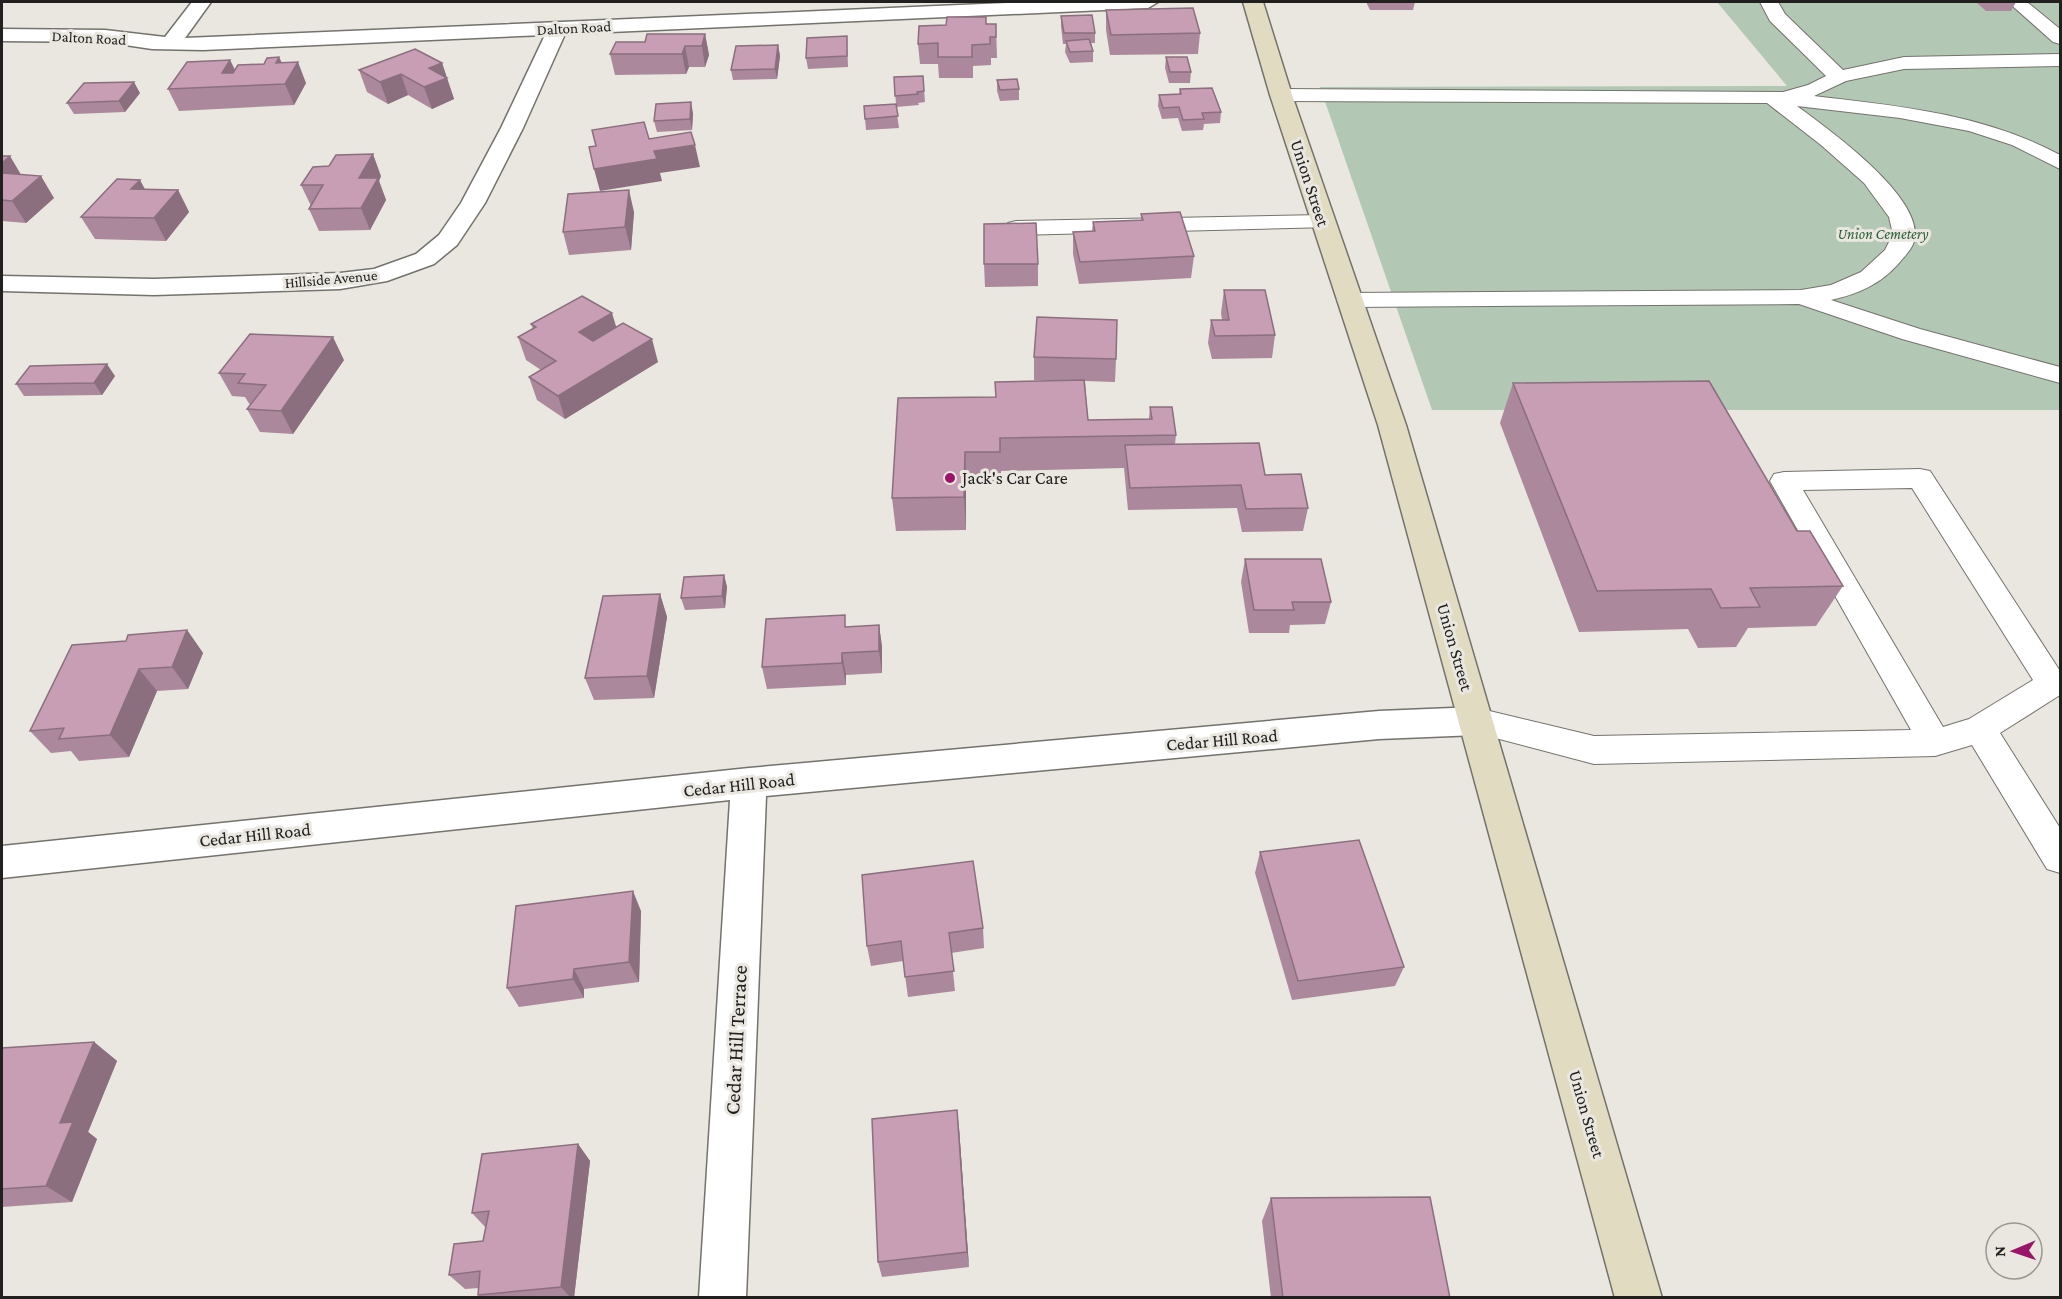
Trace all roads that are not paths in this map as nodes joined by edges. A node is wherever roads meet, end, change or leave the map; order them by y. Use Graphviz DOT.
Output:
graph roads {
  1 [pos="201,2"];
  2 [pos="1148,2"];
  3 [pos="1253,2"];
  4 [pos="1769,2"];
  5 [pos="2017,2"];
  6 [pos="557,29"];
  7 [pos="2,34"];
  8 [pos="2061,38"];
  9 [pos="170,44"];
  10 [pos="2061,60"];
  11 [pos="1839,77"];
  12 [pos="1281,95"];
  13 [pos="1772,97"];
  14 [pos="2061,163"];
  15 [pos="1323,222"];
  16 [pos="1016,228"];
  17 [pos="2,285"];
  18 [pos="1801,297"];
  19 [pos="1349,300"];
  20 [pos="2054,371"];
  21 [pos="2056,682"];
  22 [pos="1477,721"];
  23 [pos="1980,729"];
  24 [pos="1935,743"];
  25 [pos="749,783"];
  26 [pos="2061,858"];
  27 [pos="2,862"];
  28 [pos="722,1298"];
  29 [pos="1639,1298"];
  1 -- 9 [label="street"];
  2 -- 6 [label="street, Dalton Road"];
  3 -- 12 [label="main road, Union Street"];
  4 -- 11 [label="lane"];
  5 -- 8 [label="lane"];
  6 -- 9 [label="street, Dalton Road"];
  6 -- 17 [label="street, Hillside Avenue"];
  7 -- 9 [label="street, Dalton Road"];
  10 -- 11 [label="lane"];
  11 -- 13 [label="lane"];
  12 -- 13 [label="lane"];
  12 -- 15 [label="main road, Union Street"];
  13 -- 14 [label="lane"];
  13 -- 18 [label="lane"];
  15 -- 16 [label="lane"];
  15 -- 19 [label="main road, Union Street"];
  18 -- 19 [label="lane"];
  18 -- 20 [label="lane"];
  19 -- 22 [label="main road, Union Street"];
  21 -- 23 [label="lane"];
  21 -- 24 [label="lane"];
  22 -- 24 [label="lane"];
  22 -- 25 [label="street, Cedar Hill Road"];
  22 -- 29 [label="main road, Union Street"];
  23 -- 24 [label="lane"];
  23 -- 26 [label="lane"];
  25 -- 27 [label="street, Cedar Hill Road"];
  25 -- 28 [label="street, Cedar Hill Terrace"];
}
